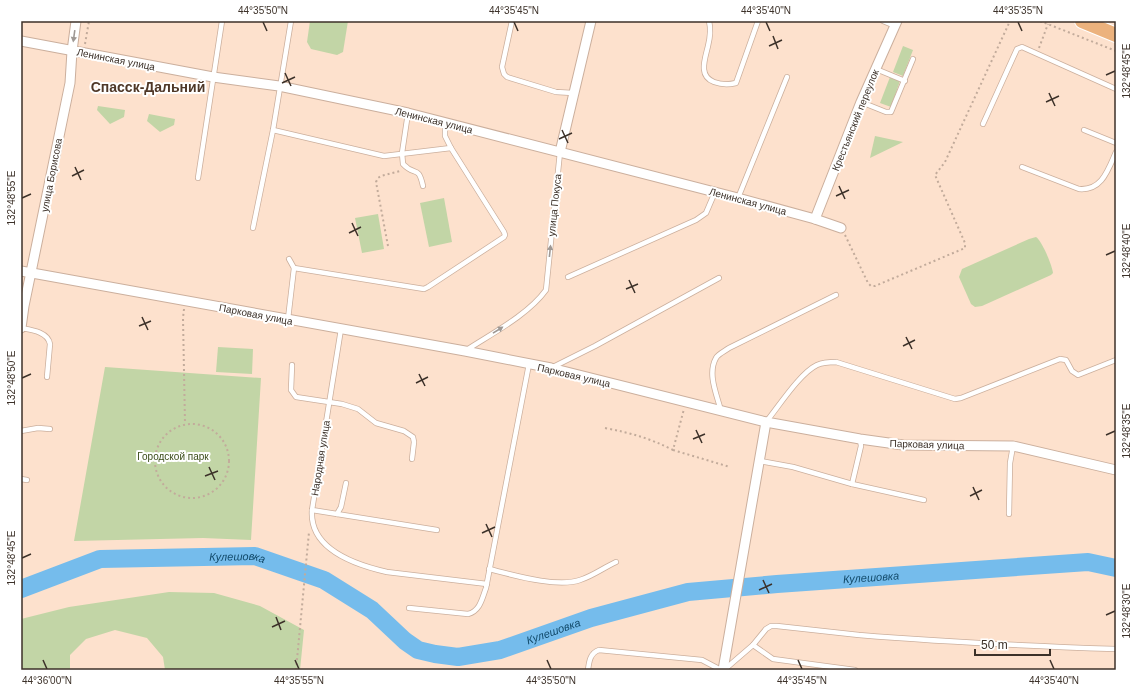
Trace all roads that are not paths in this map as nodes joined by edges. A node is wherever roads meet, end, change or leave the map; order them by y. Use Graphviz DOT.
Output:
graph roads {
  1 [pos="76,21"];
  2 [pos="222,21"];
  3 [pos="291,21"];
  4 [pos="512,21"];
  5 [pos="591,21"];
  6 [pos="709,21"];
  7 [pos="758,21"];
  8 [pos="883,21"];
  9 [pos="1082,21"];
  10 [pos="896,24"];
  11 [pos="1116,35"];
  12 [pos="21,40"];
  13 [pos="72,51"];
  14 [pos="913,59"];
  15 [pos="876,69"];
  16 [pos="213,77"];
  17 [pos="787,78"];
  18 [pos="905,81"];
  19 [pos="279,86"];
  20 [pos="1116,89"];
  21 [pos="573,93"];
  22 [pos="862,102"];
  23 [pos="408,113"];
  24 [pos="445,122"];
  25 [pos="984,124"];
  26 [pos="273,130"];
  27 [pos="1084,130"];
  28 [pos="1116,143"];
  29 [pos="451,148"];
  30 [pos="560,152"];
  31 [pos="1116,152"];
  32 [pos="402,153"];
  33 [pos="1022,167"];
  34 [pos="198,178"];
  35 [pos="423,186"];
  36 [pos="715,192"];
  37 [pos="738,198"];
  38 [pos="814,219"];
  39 [pos="253,228"];
  40 [pos="841,228"];
  41 [pos="289,260"];
  42 [pos="294,268"];
  43 [pos="21,271"];
  44 [pos="32,274"];
  45 [pos="568,278"];
  46 [pos="719,278"];
  47 [pos="836,295"];
  48 [pos="23,305"];
  49 [pos="288,320"];
  50 [pos="21,328"];
  51 [pos="340,329"];
  52 [pos="465,351"];
  53 [pos="1116,360"];
  54 [pos="529,364"];
  55 [pos="292,365"];
  56 [pos="551,368"];
  57 [pos="47,377"];
  58 [pos="329,401"];
  59 [pos="721,411"];
  60 [pos="766,422"];
  61 [pos="50,429"];
  62 [pos="21,431"];
  63 [pos="860,439"];
  64 [pos="1013,446"];
  65 [pos="412,459"];
  66 [pos="760,461"];
  67 [pos="1116,470"];
  68 [pos="21,479"];
  69 [pos="27,480"];
  70 [pos="346,483"];
  71 [pos="852,484"];
  72 [pos="924,500"];
  73 [pos="312,510"];
  74 [pos="337,514"];
  75 [pos="1009,514"];
  76 [pos="437,530"];
  77 [pos="616,562"];
  78 [pos="489,569"];
  79 [pos="487,584"];
  80 [pos="409,608"];
  81 [pos="753,645"];
  82 [pos="1116,649"];
  83 [pos="588,670"];
  84 [pos="722,670"];
  85 [pos="855,670"];
  1 -- 13 [label="street, улица Борисова, one-way"];
  2 -- 16 [label="lane"];
  3 -- 19 [label="lane"];
  4 -- 21 [label="lane"];
  5 -- 21 [label="street, улица Покуса"];
  6 -- 7 [label="lane"];
  8 -- 10 [label="lane"];
  9 -- 11 [label="main road"];
  10 -- 15 [label="street, Крестьянский переулок"];
  12 -- 13 [label="street, Ленинская улица"];
  13 -- 16 [label="street, Ленинская улица"];
  13 -- 44 [label="street, улица Борисова"];
  14 -- 18 [label="lane"];
  15 -- 18 [label="lane"];
  15 -- 22 [label="street, Крестьянский переулок"];
  16 -- 19 [label="street, Ленинская улица"];
  16 -- 34 [label="lane"];
  17 -- 37 [label="lane"];
  18 -- 22 [label="lane"];
  19 -- 23 [label="street, Ленинская улица"];
  19 -- 26 [label="lane"];
  20 -- 25 [label="lane"];
  21 -- 30 [label="street, улица Покуса"];
  22 -- 38 [label="street, Крестьянский переулок"];
  23 -- 24 [label="street, Ленинская улица"];
  23 -- 32 [label="lane"];
  24 -- 29 [label="lane"];
  24 -- 30 [label="street, Ленинская улица"];
  26 -- 32 [label="lane"];
  26 -- 39 [label="lane"];
  27 -- 28 [label="lane"];
  29 -- 32 [label="lane"];
  29 -- 42 [label="lane"];
  30 -- 36 [label="street, Ленинская улица"];
  52 -- 30 [label="lane, улица Покуса, one-way"];
  31 -- 33 [label="lane"];
  32 -- 35 [label="lane"];
  36 -- 37 [label="street, Ленинская улица"];
  36 -- 45 [label="lane"];
  37 -- 38 [label="street, Ленинская улица"];
  38 -- 40 [label="street, Ленинская улица"];
  41 -- 42 [label="lane"];
  42 -- 49 [label="lane"];
  43 -- 44 [label="street, Парковая улица"];
  44 -- 48 [label="street, улица Борисова"];
  44 -- 49 [label="street, Парковая улица"];
  46 -- 56 [label="lane"];
  47 -- 59 [label="lane"];
  48 -- 50 [label="street, улица Борисова"];
  49 -- 51 [label="street, Парковая улица"];
  50 -- 57 [label="lane"];
  51 -- 52 [label="street, Парковая улица"];
  51 -- 58 [label="lane, Народная улица"];
  52 -- 54 [label="street, Парковая улица"];
  53 -- 60 [label="lane"];
  54 -- 56 [label="street, Парковая улица"];
  54 -- 78 [label="lane"];
  55 -- 58 [label="lane"];
  56 -- 59 [label="street, Парковая улица"];
  58 -- 65 [label="lane"];
  58 -- 73 [label="lane, Народная улица"];
  59 -- 60 [label="street, Парковая улица"];
  60 -- 63 [label="street, Парковая улица"];
  60 -- 66 [label="street"];
  61 -- 62 [label="lane"];
  63 -- 64 [label="street, Парковая улица"];
  63 -- 71 [label="lane"];
  64 -- 67 [label="street, Парковая улица"];
  64 -- 75 [label="lane"];
  66 -- 71 [label="lane"];
  66 -- 84 [label="street"];
  68 -- 69 [label="lane"];
  70 -- 74 [label="lane"];
  71 -- 72 [label="lane"];
  73 -- 74 [label="lane, Народная улица"];
  73 -- 79 [label="lane"];
  74 -- 76 [label="lane, Народная улица"];
  77 -- 78 [label="lane"];
  78 -- 79 [label="lane"];
  79 -- 80 [label="lane"];
  81 -- 82 [label="lane"];
  81 -- 84 [label="lane"];
  81 -- 85 [label="lane"];
  83 -- 84 [label="lane"];
}
